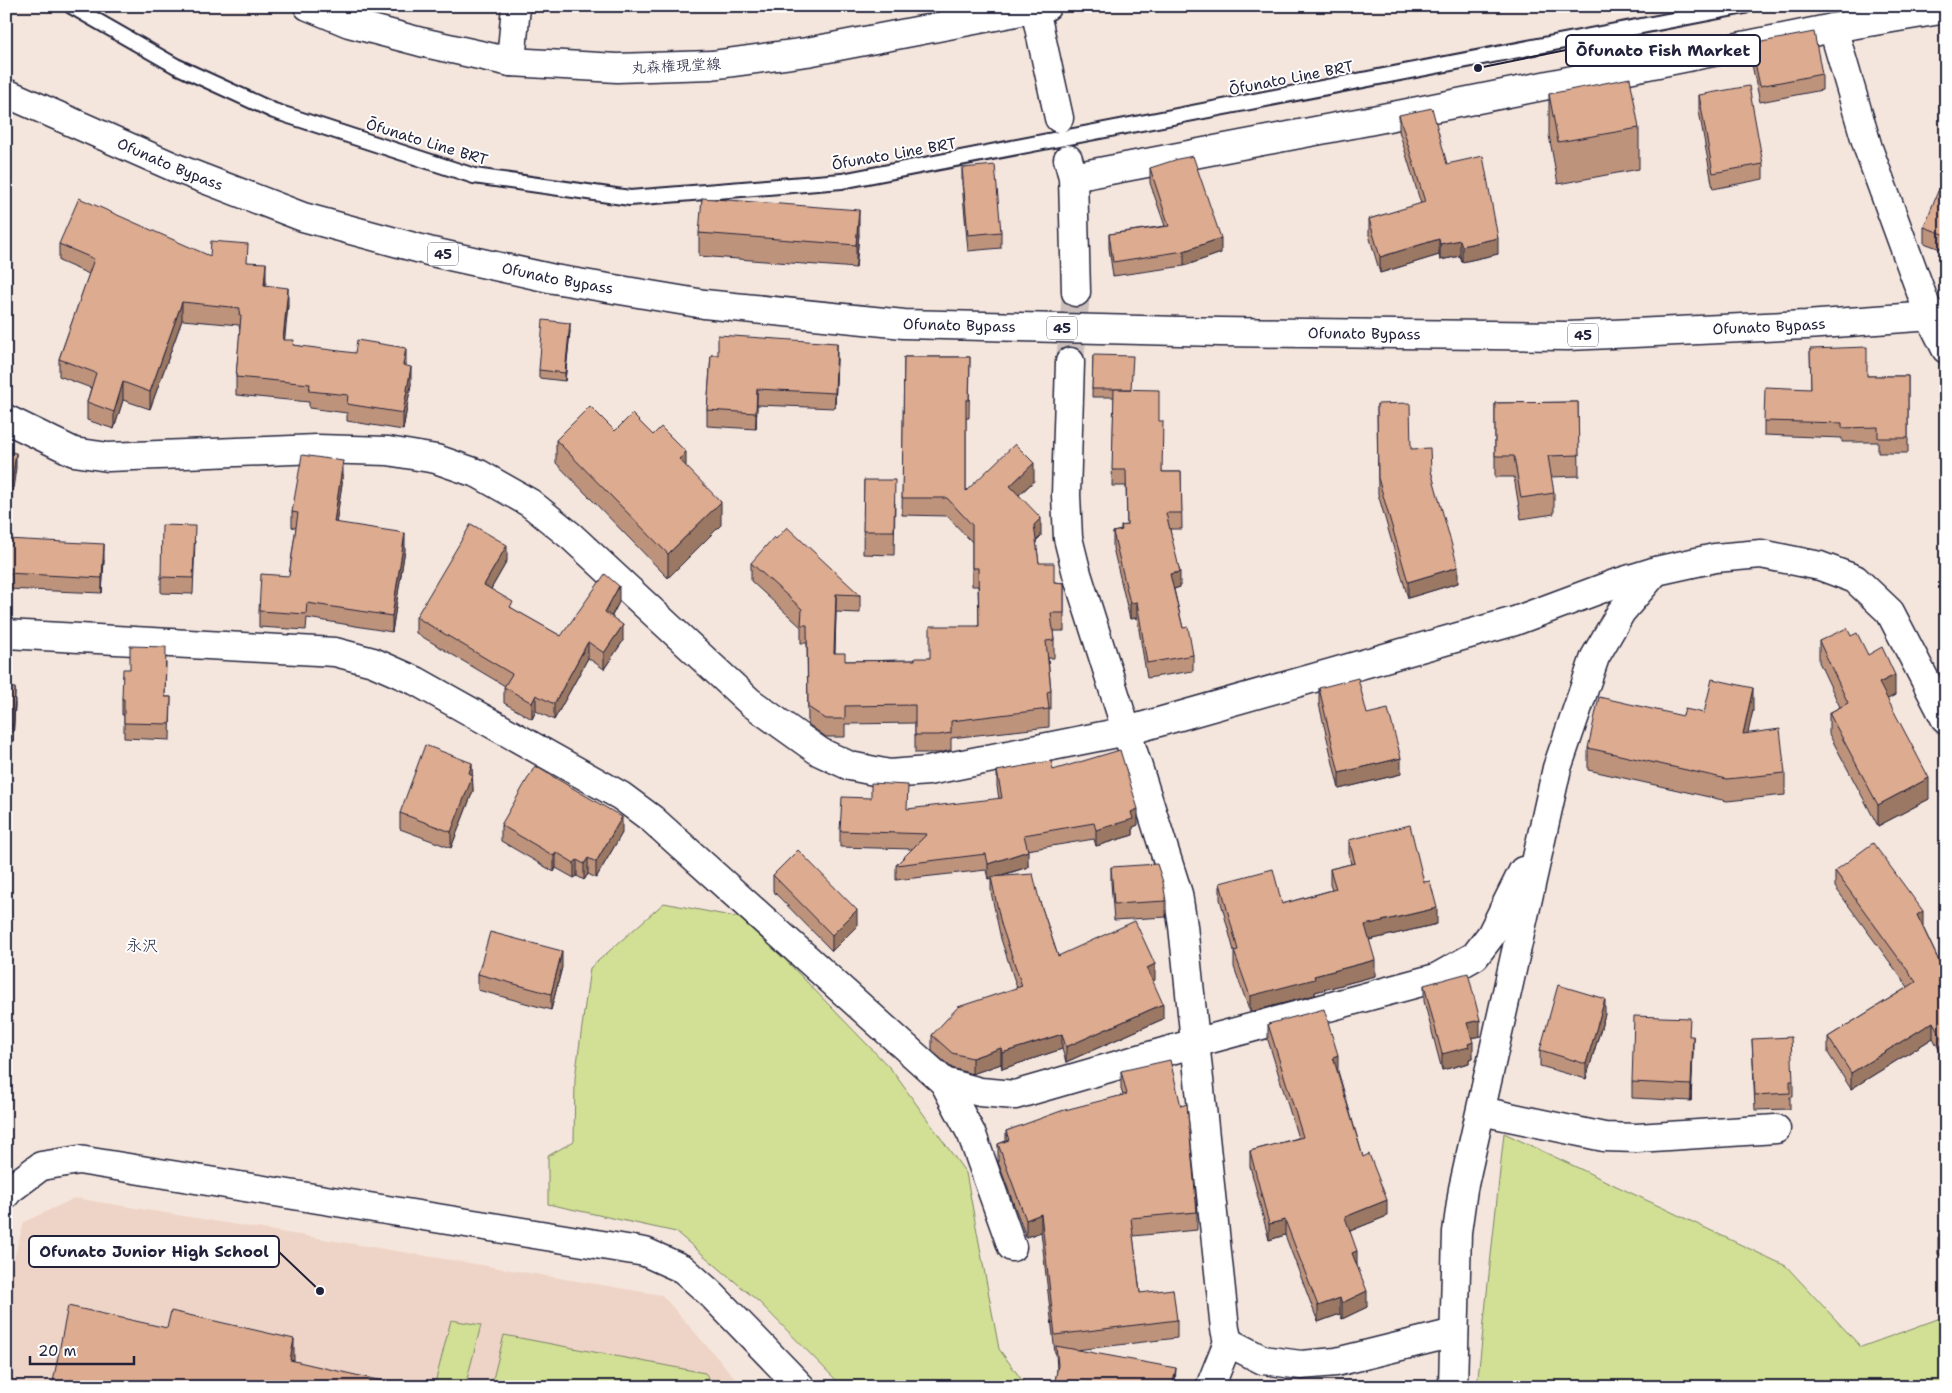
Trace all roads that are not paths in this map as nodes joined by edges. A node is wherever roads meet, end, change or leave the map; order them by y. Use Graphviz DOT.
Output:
graph roads {
  1 [pos="71,6"];
  2 [pos="308,6"];
  3 [pos="516,6"];
  4 [pos="1745,6"];
  5 [pos="1025,9"];
  6 [pos="1946,9"];
  7 [pos="1833,28"];
  8 [pos="511,62"];
  9 [pos="6,93"];
  10 [pos="1059,118"];
  11 [pos="1076,292"];
  12 [pos="1938,316"];
  13 [pos="1946,348"];
  14 [pos="1070,362"];
  15 [pos="6,419"];
  16 [pos="1656,571"];
  17 [pos="6,634"];
  18 [pos="1946,720"];
  19 [pos="1127,731"];
  20 [pos="1540,836"];
  21 [pos="1195,1043"];
  22 [pos="944,1082"];
  23 [pos="1481,1111"];
  24 [pos="1776,1129"];
  25 [pos="6,1194"];
  26 [pos="1012,1247"];
  27 [pos="1454,1333"];
  28 [pos="1228,1342"];
  29 [pos="801,1387"];
  30 [pos="1210,1387"];
  31 [pos="1453,1387"];
  1 -- 4 [label="lane, Ōfunato Line BRT"];
  2 -- 8 [label="main road, 丸森権現堂線"];
  3 -- 8 [label="main road"];
  5 -- 8 [label="main road, 丸森権現堂線"];
  5 -- 10 [label="main road"];
  6 -- 7 [label="main road"];
  7 -- 11 [label="main road"];
  7 -- 12 [label="main road"];
  9 -- 12 [label="main road, Ofunato Bypass / 45"];
  12 -- 13 [label="main road"];
  14 -- 19 [label="main road"];
  15 -- 19 [label="main road"];
  16 -- 18 [label="main road"];
  16 -- 19 [label="main road"];
  16 -- 20 [label="main road"];
  17 -- 22 [label="main road"];
  19 -- 21 [label="main road"];
  20 -- 21 [label="main road"];
  20 -- 23 [label="main road"];
  21 -- 22 [label="main road"];
  21 -- 28 [label="main road"];
  22 -- 26 [label="main road"];
  23 -- 24 [label="main road"];
  23 -- 27 [label="main road"];
  25 -- 29 [label="main road"];
  27 -- 28 [label="main road"];
  27 -- 31 [label="main road"];
  28 -- 30 [label="main road"];
}
